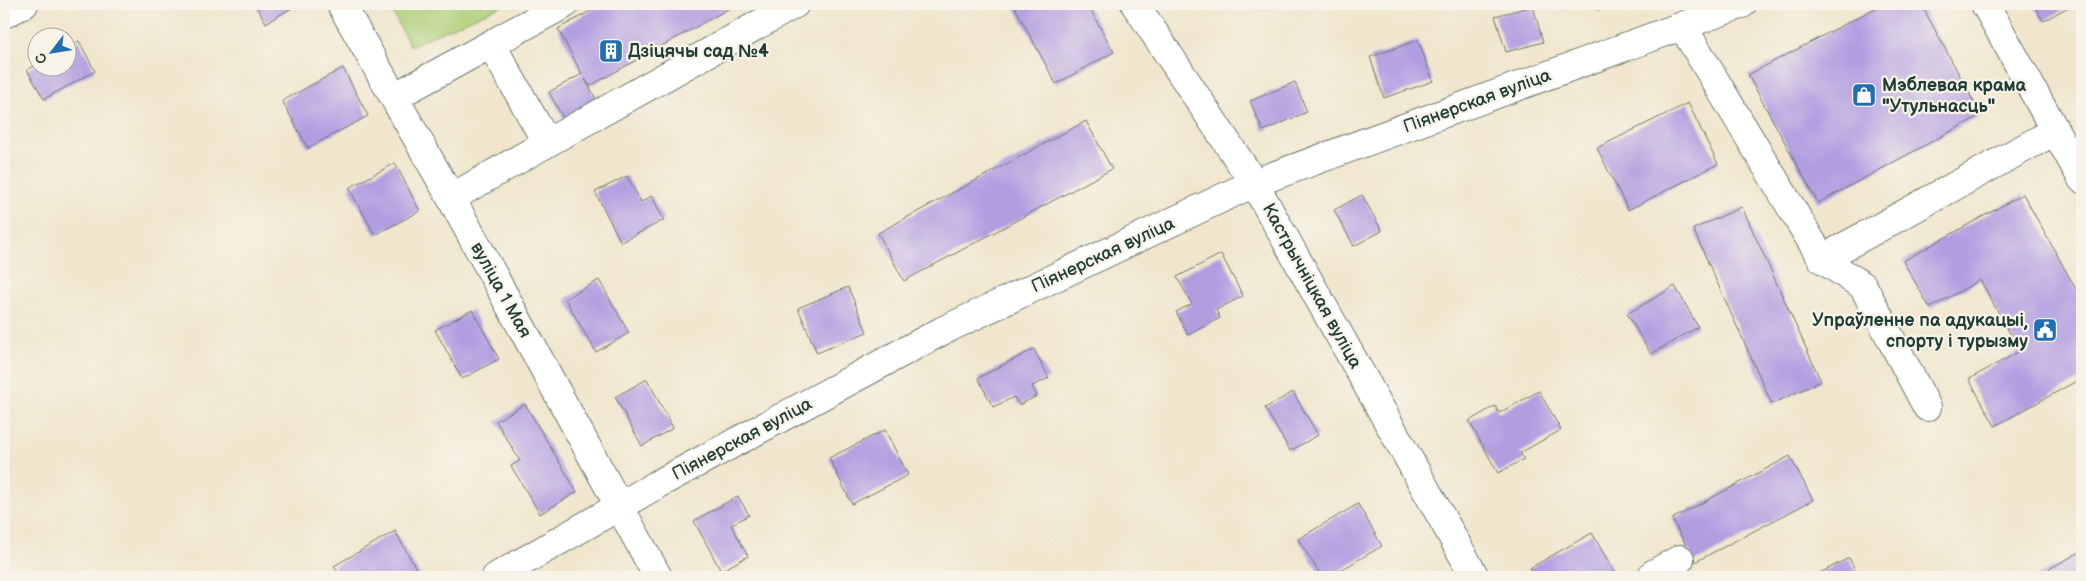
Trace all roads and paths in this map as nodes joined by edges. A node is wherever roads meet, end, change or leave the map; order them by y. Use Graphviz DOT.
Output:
graph roads {
  1 [pos="24,4"];
  2 [pos="341,4"];
  3 [pos="565,4"];
  4 [pos="795,4"];
  5 [pos="1136,4"];
  6 [pos="1742,4"];
  7 [pos="1985,4"];
  8 [pos="4,14"];
  9 [pos="1683,27"];
  10 [pos="491,44"];
  11 [pos="394,97"];
  12 [pos="2055,131"];
  13 [pos="547,143"];
  14 [pos="2082,179"];
  15 [pos="1254,183"];
  16 [pos="451,198"];
  17 [pos="1822,259"];
  18 [pos="1927,407"];
  19 [pos="619,506"];
  20 [pos="1680,559"];
  21 [pos="496,577"];
  22 [pos="658,577"];
  23 [pos="1475,577"];
  24 [pos="1654,577"];
  1 -- 8 [label="street"];
  2 -- 11 [label="street, вуліца 1 Мая"];
  3 -- 10 [label="street"];
  4 -- 13 [label="street"];
  5 -- 15 [label="street, Кастрычніцкая вуліца"];
  6 -- 9 [label="street, Піянерская вуліца"];
  7 -- 12 [label="street"];
  9 -- 15 [label="street, Піянерская вуліца"];
  9 -- 17 [label="street"];
  10 -- 11 [label="street"];
  10 -- 13 [label="street"];
  11 -- 16 [label="street, вуліца 1 Мая"];
  12 -- 14 [label="street"];
  12 -- 17 [label="street"];
  13 -- 16 [label="street"];
  15 -- 19 [label="street, Піянерская вуліца"];
  15 -- 23 [label="street, Кастрычніцкая вуліца"];
  16 -- 19 [label="street, вуліца 1 Мая"];
  17 -- 18 [label="street"];
  19 -- 21 [label="street, Піянерская вуліца"];
  19 -- 22 [label="street, вуліца 1 Мая"];
  20 -- 24 [label="street"];
}
